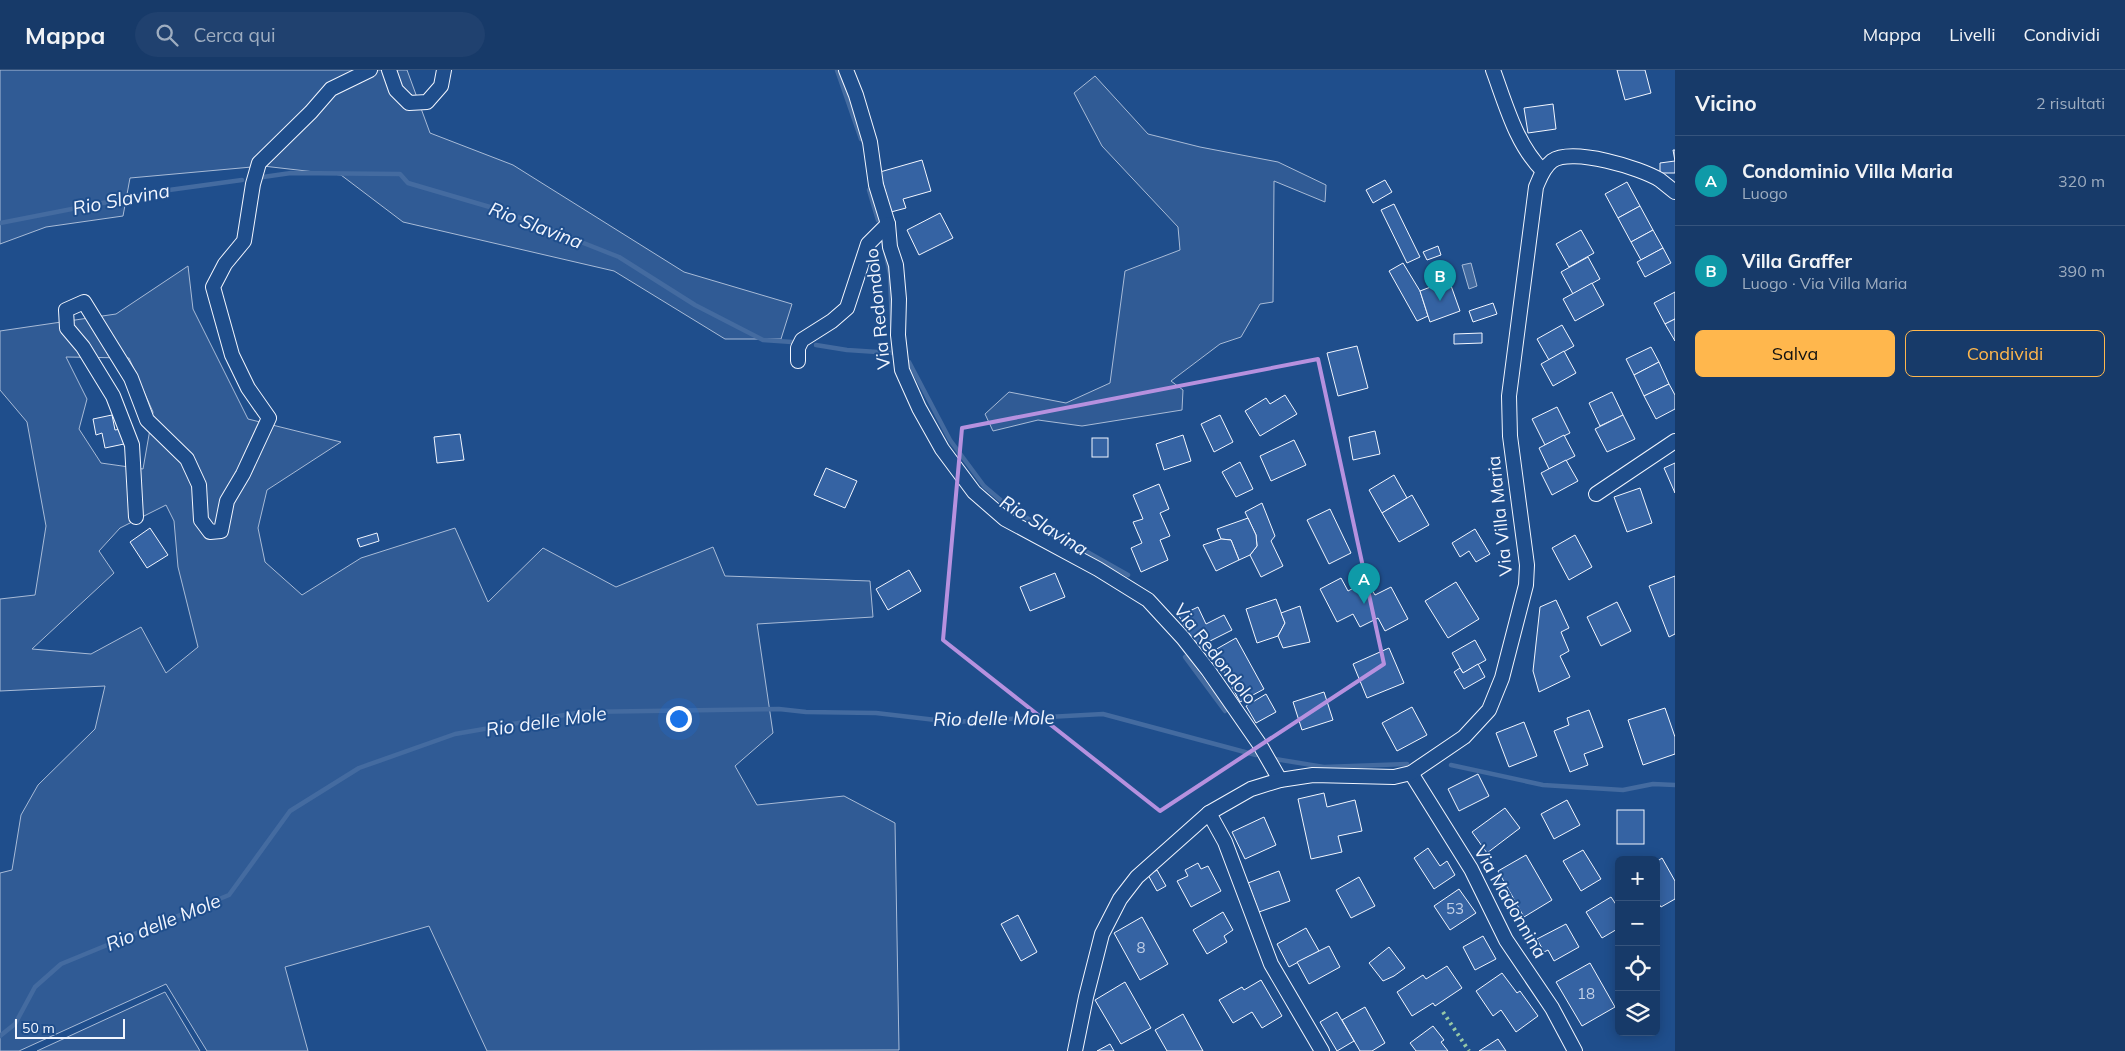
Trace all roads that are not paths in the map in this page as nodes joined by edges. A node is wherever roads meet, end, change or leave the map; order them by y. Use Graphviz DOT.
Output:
graph roads {
  1 [pos="370,70"];
  2 [pos="389,70"];
  3 [pos="444,70"];
  4 [pos="846,70"];
  5 [pos="1493,70"];
  6 [pos="1543,171"];
  7 [pos="1675,178"];
  8 [pos="1659,179"];
  9 [pos="1675,192"];
  10 [pos="888,224"];
  11 [pos="798,362"];
  12 [pos="1675,440"];
  13 [pos="1596,494"];
  14 [pos="136,517"];
  15 [pos="1411,773"];
  16 [pos="1280,780"];
  17 [pos="1209,813"];
  18 [pos="1075,1051"];
  19 [pos="1322,1051"];
  20 [pos="1575,1051"];
  1 -- 14 [label="street"];
  2 -- 3 [label="street"];
  4 -- 10 [label="street, Via Redondolo"];
  5 -- 6 [label="street"];
  6 -- 8 [label="street"];
  6 -- 15 [label="street, Via Villa Maria"];
  7 -- 8 [label="street"];
  8 -- 9 [label="street"];
  10 -- 11 [label="street"];
  10 -- 16 [label="street, Via Redondolo"];
  12 -- 13 [label="street"];
  15 -- 16 [label="street, Via Villa Maria"];
  15 -- 20 [label="street, Via Madonnina"];
  16 -- 17 [label="street, Via Villa Maria"];
  17 -- 18 [label="street, Via Villa Maria"];
  17 -- 19 [label="street"];
}
